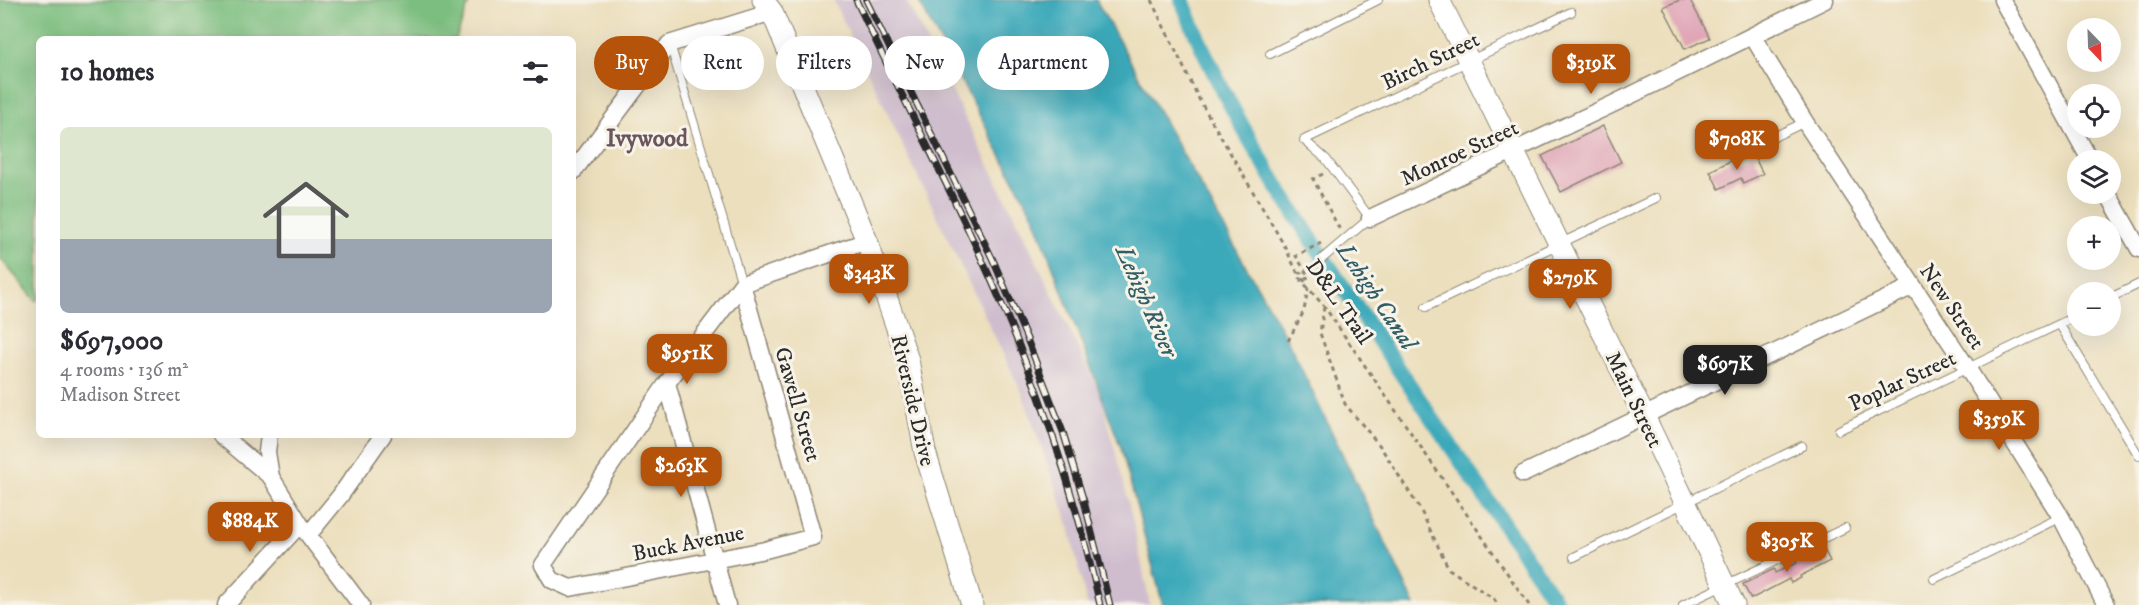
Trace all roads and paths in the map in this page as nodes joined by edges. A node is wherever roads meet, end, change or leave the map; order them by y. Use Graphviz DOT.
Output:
graph roads {
  1 [pos="1151,0"];
  2 [pos="1378,0"];
  3 [pos="1439,0"];
  4 [pos="2002,0"];
  5 [pos="1821,1"];
  6 [pos="768,6"];
  7 [pos="1571,12"];
  8 [pos="1753,37"];
  9 [pos="669,44"];
  10 [pos="1270,54"];
  11 [pos="1469,62"];
  12 [pos="634,90"];
  13 [pos="1805,122"];
  14 [pos="2084,150"];
  15 [pos="1512,152"];
  16 [pos="1738,154"];
  17 [pos="576,168"];
  18 [pos="1333,169"];
  19 [pos="1656,198"];
  20 [pos="2114,204"];
  21 [pos="1370,218"];
  22 [pos="1340,235"];
  23 [pos="867,241"];
  24 [pos="1560,244"];
  25 [pos="2139,249"];
  26 [pos="1296,256"];
  27 [pos="1323,258"];
  28 [pos="742,284"];
  29 [pos="2139,284"];
  30 [pos="1913,286"];
  31 [pos="1308,288"];
  32 [pos="2121,293"];
  33 [pos="1324,306"];
  34 [pos="1426,307"];
  35 [pos="2067,321"];
  36 [pos="2060,325"];
  37 [pos="1288,341"];
  38 [pos="1968,369"];
  39 [pos="667,383"];
  40 [pos="1644,416"];
  41 [pos="1839,429"];
  42 [pos="225,438"];
  43 [pos="268,438"];
  44 [pos="381,438"];
  45 [pos="1802,446"];
  46 [pos="2139,456"];
  47 [pos="1523,474"];
  48 [pos="271,477"];
  49 [pos="1686,503"];
  50 [pos="2061,517"];
  51 [pos="1845,528"];
  52 [pos="305,529"];
  53 [pos="813,537"];
  54 [pos="1574,557"];
  55 [pos="715,558"];
  56 [pos="1934,579"];
  57 [pos="1729,595"];
  58 [pos="226,605"];
  59 [pos="361,605"];
  60 [pos="727,605"];
  61 [pos="972,605"];
  62 [pos="1498,605"];
  63 [pos="1529,605"];
  64 [pos="1683,605"];
  65 [pos="2106,605"];
  1 -- 31 [label="path, D&L Trail"];
  2 -- 10 [label="lane"];
  3 -- 11 [label="street, Main Street"];
  4 -- 14 [label="street"];
  5 -- 8 [label="street, Monroe Street"];
  6 -- 9 [label="street"];
  6 -- 23 [label="street, Riverside Drive"];
  7 -- 11 [label="lane, Birch Street"];
  8 -- 13 [label="street, New Street"];
  8 -- 15 [label="street, Monroe Street"];
  9 -- 28 [label="lane"];
  11 -- 15 [label="street, Main Street"];
  11 -- 18 [label="lane, Birch Street"];
  12 -- 17 [label="street"];
  13 -- 16 [label="lane"];
  13 -- 30 [label="street, New Street"];
  15 -- 21 [label="street, Monroe Street"];
  15 -- 24 [label="street, Main Street"];
  18 -- 21 [label="lane"];
  18 -- 22 [label="path"];
  19 -- 24 [label="lane"];
  20 -- 25 [label="street"];
  21 -- 27 [label="lane"];
  23 -- 28 [label="street"];
  23 -- 61 [label="street, Riverside Drive"];
  24 -- 34 [label="lane"];
  24 -- 40 [label="street, Main Street"];
  26 -- 31 [label="path"];
  28 -- 39 [label="street"];
  28 -- 53 [label="street, Gawell Street"];
  29 -- 32 [label="lane"];
  30 -- 38 [label="street, New Street"];
  30 -- 40 [label="street"];
  31 -- 33 [label="path, D&L Trail"];
  31 -- 37 [label="path"];
  33 -- 62 [label="path"];
  33 -- 63 [label="path, D&L Trail"];
  35 -- 36 [label="lane, Poplar Street"];
  36 -- 38 [label="lane, Poplar Street"];
  36 -- 46 [label="lane"];
  38 -- 41 [label="lane, Poplar Street"];
  38 -- 50 [label="street, New Street"];
  39 -- 55 [label="street"];
  39 -- 55 [label="street, Buck Avenue"];
  40 -- 47 [label="street"];
  40 -- 49 [label="street, Main Street"];
  42 -- 48 [label="street"];
  43 -- 48 [label="street"];
  44 -- 52 [label="street"];
  45 -- 49 [label="lane"];
  48 -- 52 [label="street"];
  49 -- 54 [label="lane"];
  49 -- 57 [label="street, Main Street"];
  50 -- 56 [label="lane"];
  50 -- 65 [label="street, New Street"];
  51 -- 57 [label="lane"];
  52 -- 58 [label="street"];
  52 -- 59 [label="street"];
  53 -- 55 [label="street, Buck Avenue"];
  55 -- 60 [label="street"];
  57 -- 64 [label="lane"];
}
